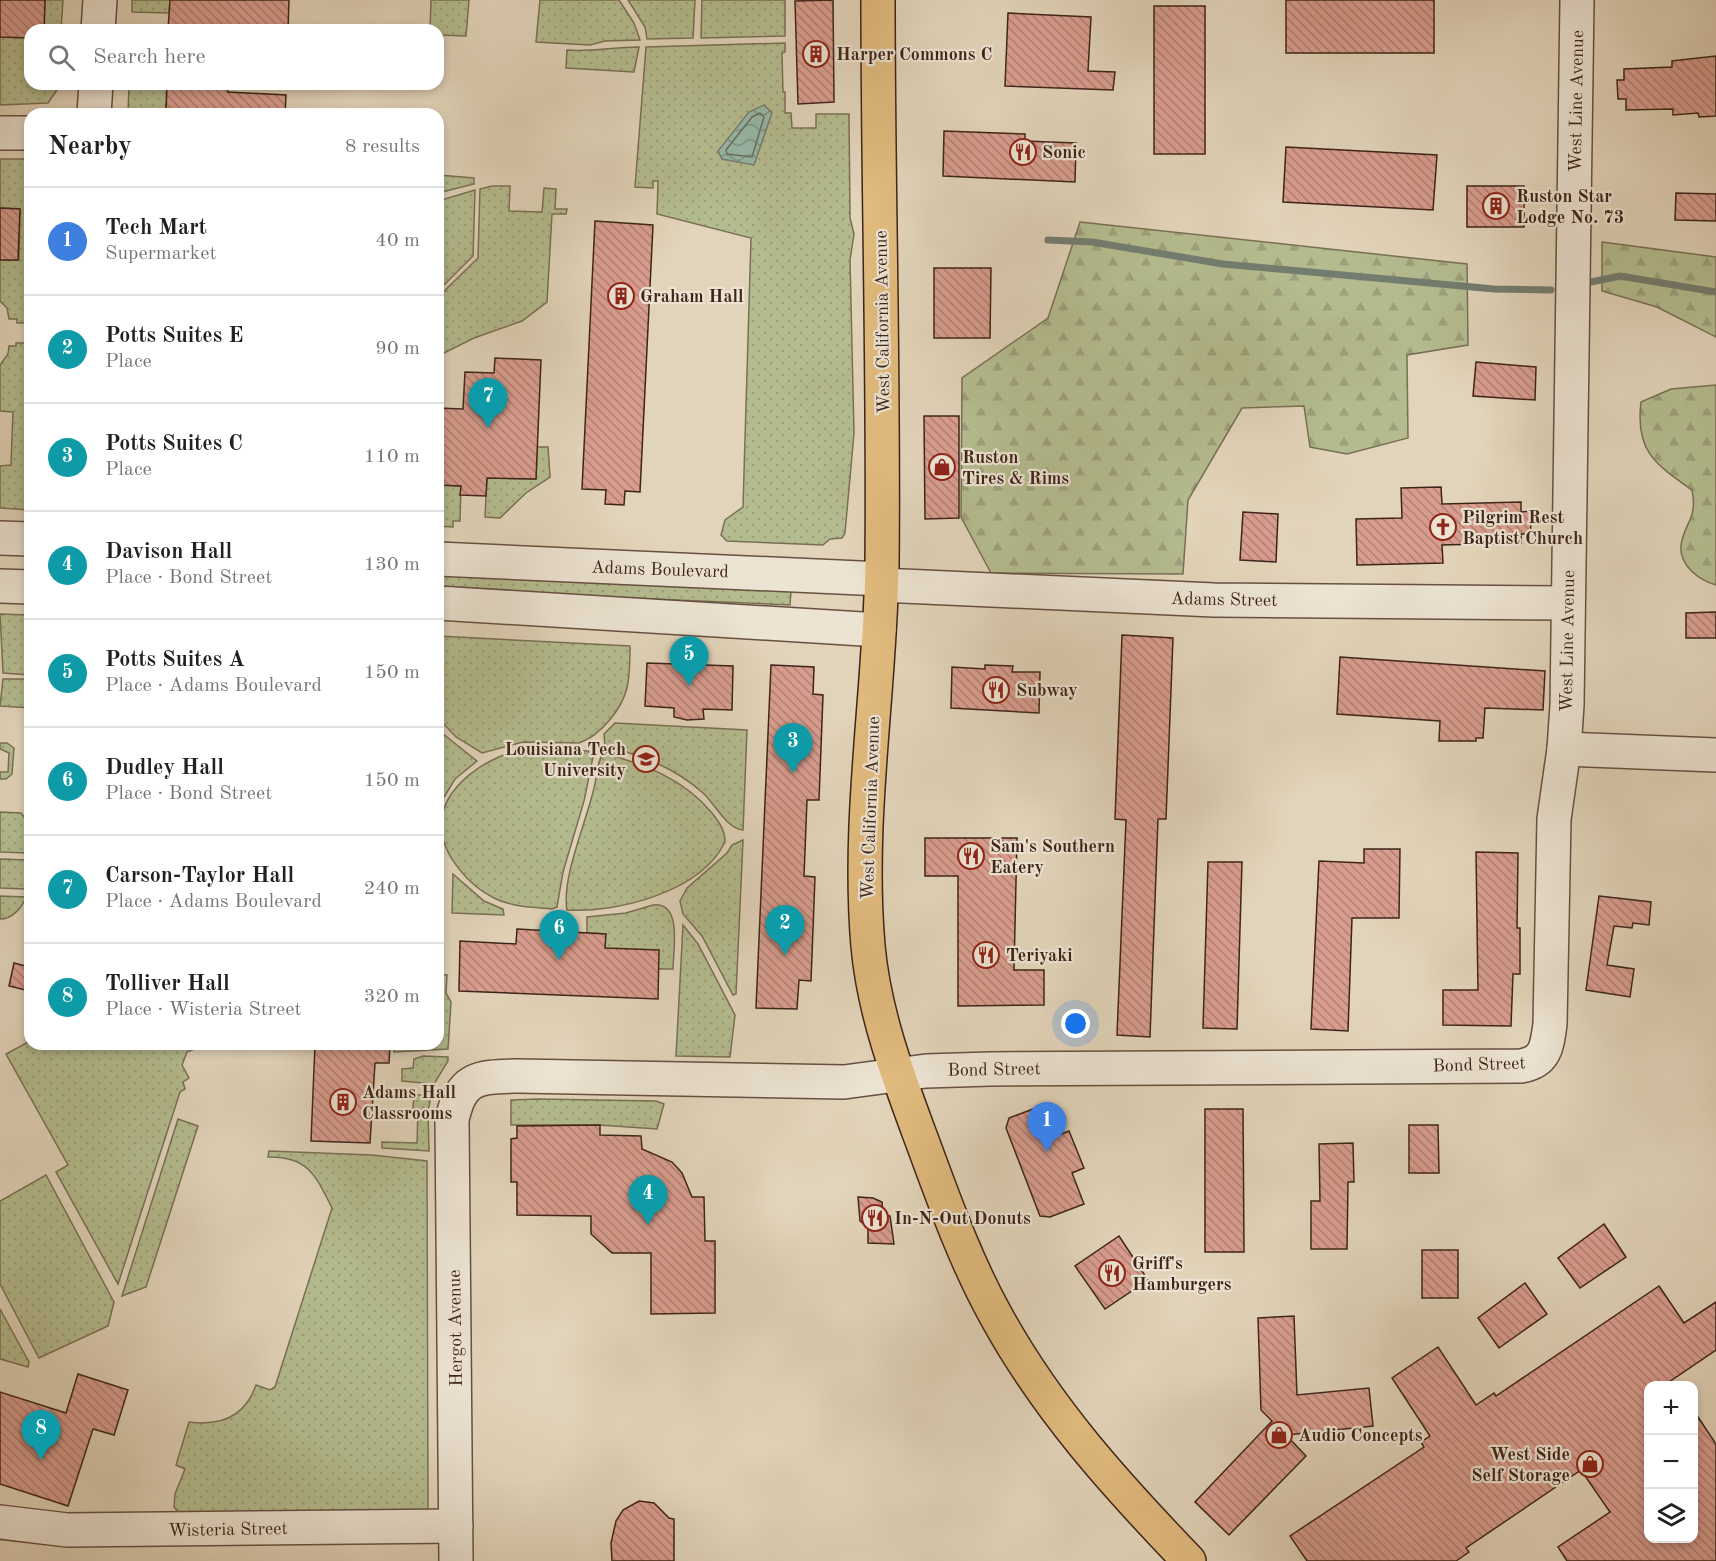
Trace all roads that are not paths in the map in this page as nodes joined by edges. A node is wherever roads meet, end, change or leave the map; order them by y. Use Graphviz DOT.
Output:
graph roads {
  1 [pos="100,0"];
  2 [pos="878,0"];
  3 [pos="1577,0"];
  4 [pos="99,24"];
  5 [pos="96,90"];
  6 [pos="94,108"];
  7 [pos="0,133"];
  8 [pos="24,133"];
  9 [pos="0,537"];
  10 [pos="24,539"];
  11 [pos="444,559"];
  12 [pos="881,582"];
  13 [pos="0,586"];
  14 [pos="24,587"];
  15 [pos="444,603"];
  16 [pos="1568,603"];
  17 [pos="879,630"];
  18 [pos="1564,748"];
  19 [pos="1716,755"];
  20 [pos="1537,1061"];
  21 [pos="898,1074"];
  22 [pos="459,1097"];
  23 [pos="0,1522"];
  24 [pos="456,1526"];
  25 [pos="456,1561"];
  26 [pos="1189,1561"];
  1 -- 4 [label="street"];
  2 -- 12 [label="main road, West California Avenue"];
  3 -- 16 [label="street, West Line Avenue"];
  5 -- 6 [label="street"];
  7 -- 8 [label="street"];
  9 -- 10 [label="street"];
  11 -- 12 [label="street, Adams Boulevard"];
  12 -- 16 [label="street, Adams Street"];
  12 -- 17 [label="main road, West California Avenue"];
  13 -- 14 [label="street"];
  15 -- 17 [label="street"];
  16 -- 18 [label="street, West Line Avenue"];
  17 -- 21 [label="main road, West California Avenue"];
  18 -- 19 [label="street"];
  18 -- 20 [label="street, West Line Avenue"];
  20 -- 21 [label="street, Bond Street"];
  21 -- 22 [label="street, Bond Street"];
  21 -- 26 [label="main road, West California Avenue"];
  22 -- 24 [label="street, Hergot Avenue"];
  23 -- 24 [label="street, Wisteria Street"];
  24 -- 25 [label="street, Hergot Avenue"];
}
